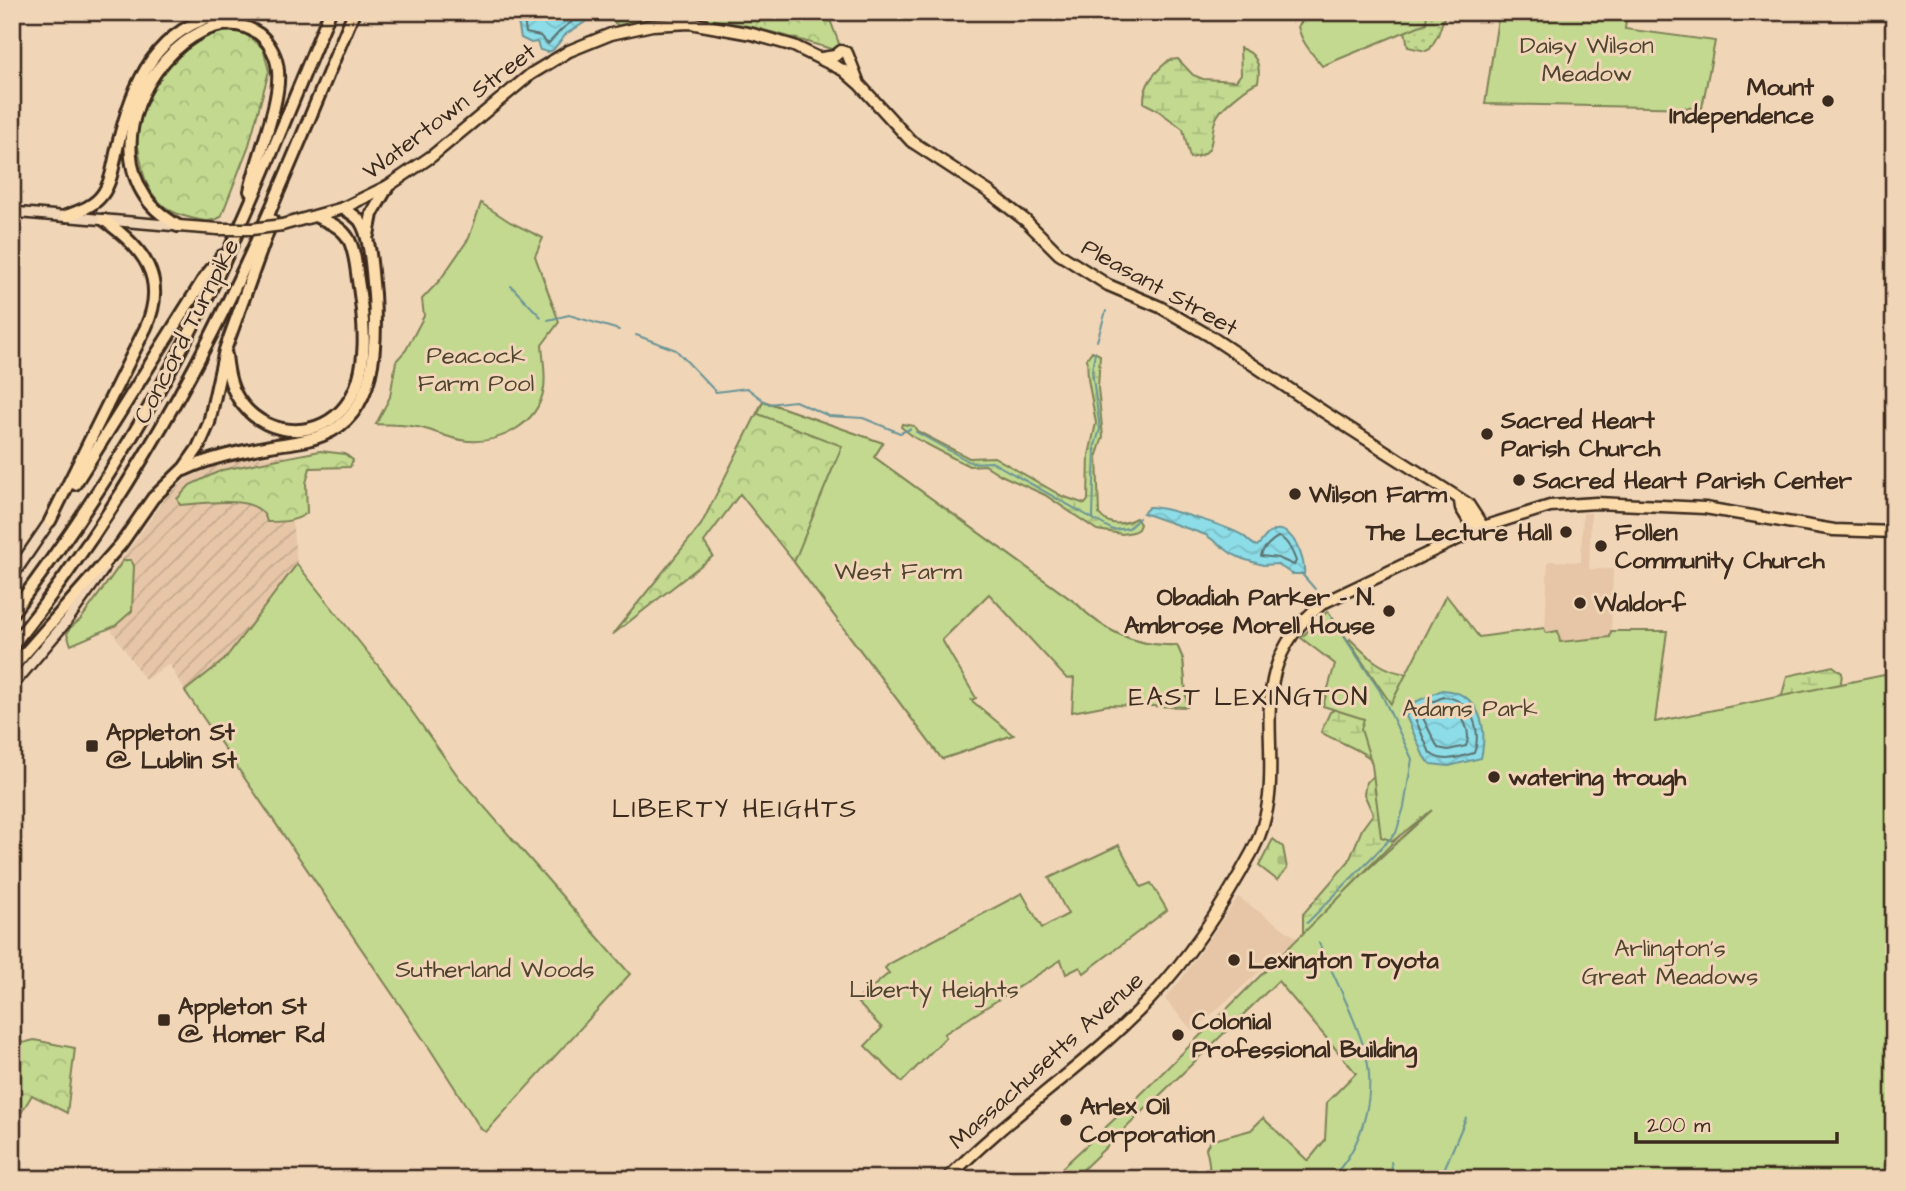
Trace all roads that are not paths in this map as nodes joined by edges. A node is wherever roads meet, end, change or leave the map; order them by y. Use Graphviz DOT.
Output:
graph roads {
  1 [pos="226,12"];
  2 [pos="330,12"];
  3 [pos="354,12"];
  4 [pos="841,63"];
  5 [pos="388,186"];
  6 [pos="279,188"];
  7 [pos="343,208"];
  8 [pos="247,211"];
  9 [pos="12,212"];
  10 [pos="65,216"];
  11 [pos="317,217"];
  12 [pos="104,220"];
  13 [pos="178,226"];
  14 [pos="234,241"];
  15 [pos="367,241"];
  16 [pos="225,351"];
  17 [pos="181,471"];
  18 [pos="50,521"];
  19 [pos="1479,529"];
  20 [pos="1894,532"];
  21 [pos="121,544"];
  22 [pos="12,577"];
  23 [pos="12,613"];
  24 [pos="12,646"];
  25 [pos="12,668"];
  26 [pos="12,686"];
  27 [pos="947,1179"];
  1 -- 10 [label="highway"];
  2 -- 8 [label="highway, Concord Turnpike"];
  3 -- 6 [label="highway, Concord Turnpike"];
  4 -- 5 [label="main road, Watertown Street"];
  4 -- 19 [label="main road, Pleasant Street"];
  5 -- 7 [label="main road, Watertown Street"];
  5 -- 15 [label="highway"];
  6 -- 16 [label="highway"];
  6 -- 24 [label="highway, Concord Turnpike"];
  7 -- 11 [label="main road, Watertown Street"];
  7 -- 15 [label="highway"];
  8 -- 13 [label="highway"];
  8 -- 14 [label="highway"];
  9 -- 10 [label="main road, Watertown Street"];
  10 -- 12 [label="main road, Watertown Street"];
  11 -- 13 [label="main road, Watertown Street, bridge"];
  11 -- 16 [label="highway"];
  12 -- 13 [label="main road, Watertown Street"];
  12 -- 18 [label="highway"];
  14 -- 18 [label="highway"];
  14 -- 23 [label="highway, Concord Turnpike"];
  15 -- 17 [label="highway"];
  16 -- 17 [label="highway"];
  17 -- 21 [label="highway"];
  18 -- 22 [label="main road"];
  19 -- 20 [label="main road, Massachusetts Avenue"];
  19 -- 27 [label="main road, Massachusetts Avenue"];
  21 -- 25 [label="highway"];
  21 -- 26 [label="main road"];
}
